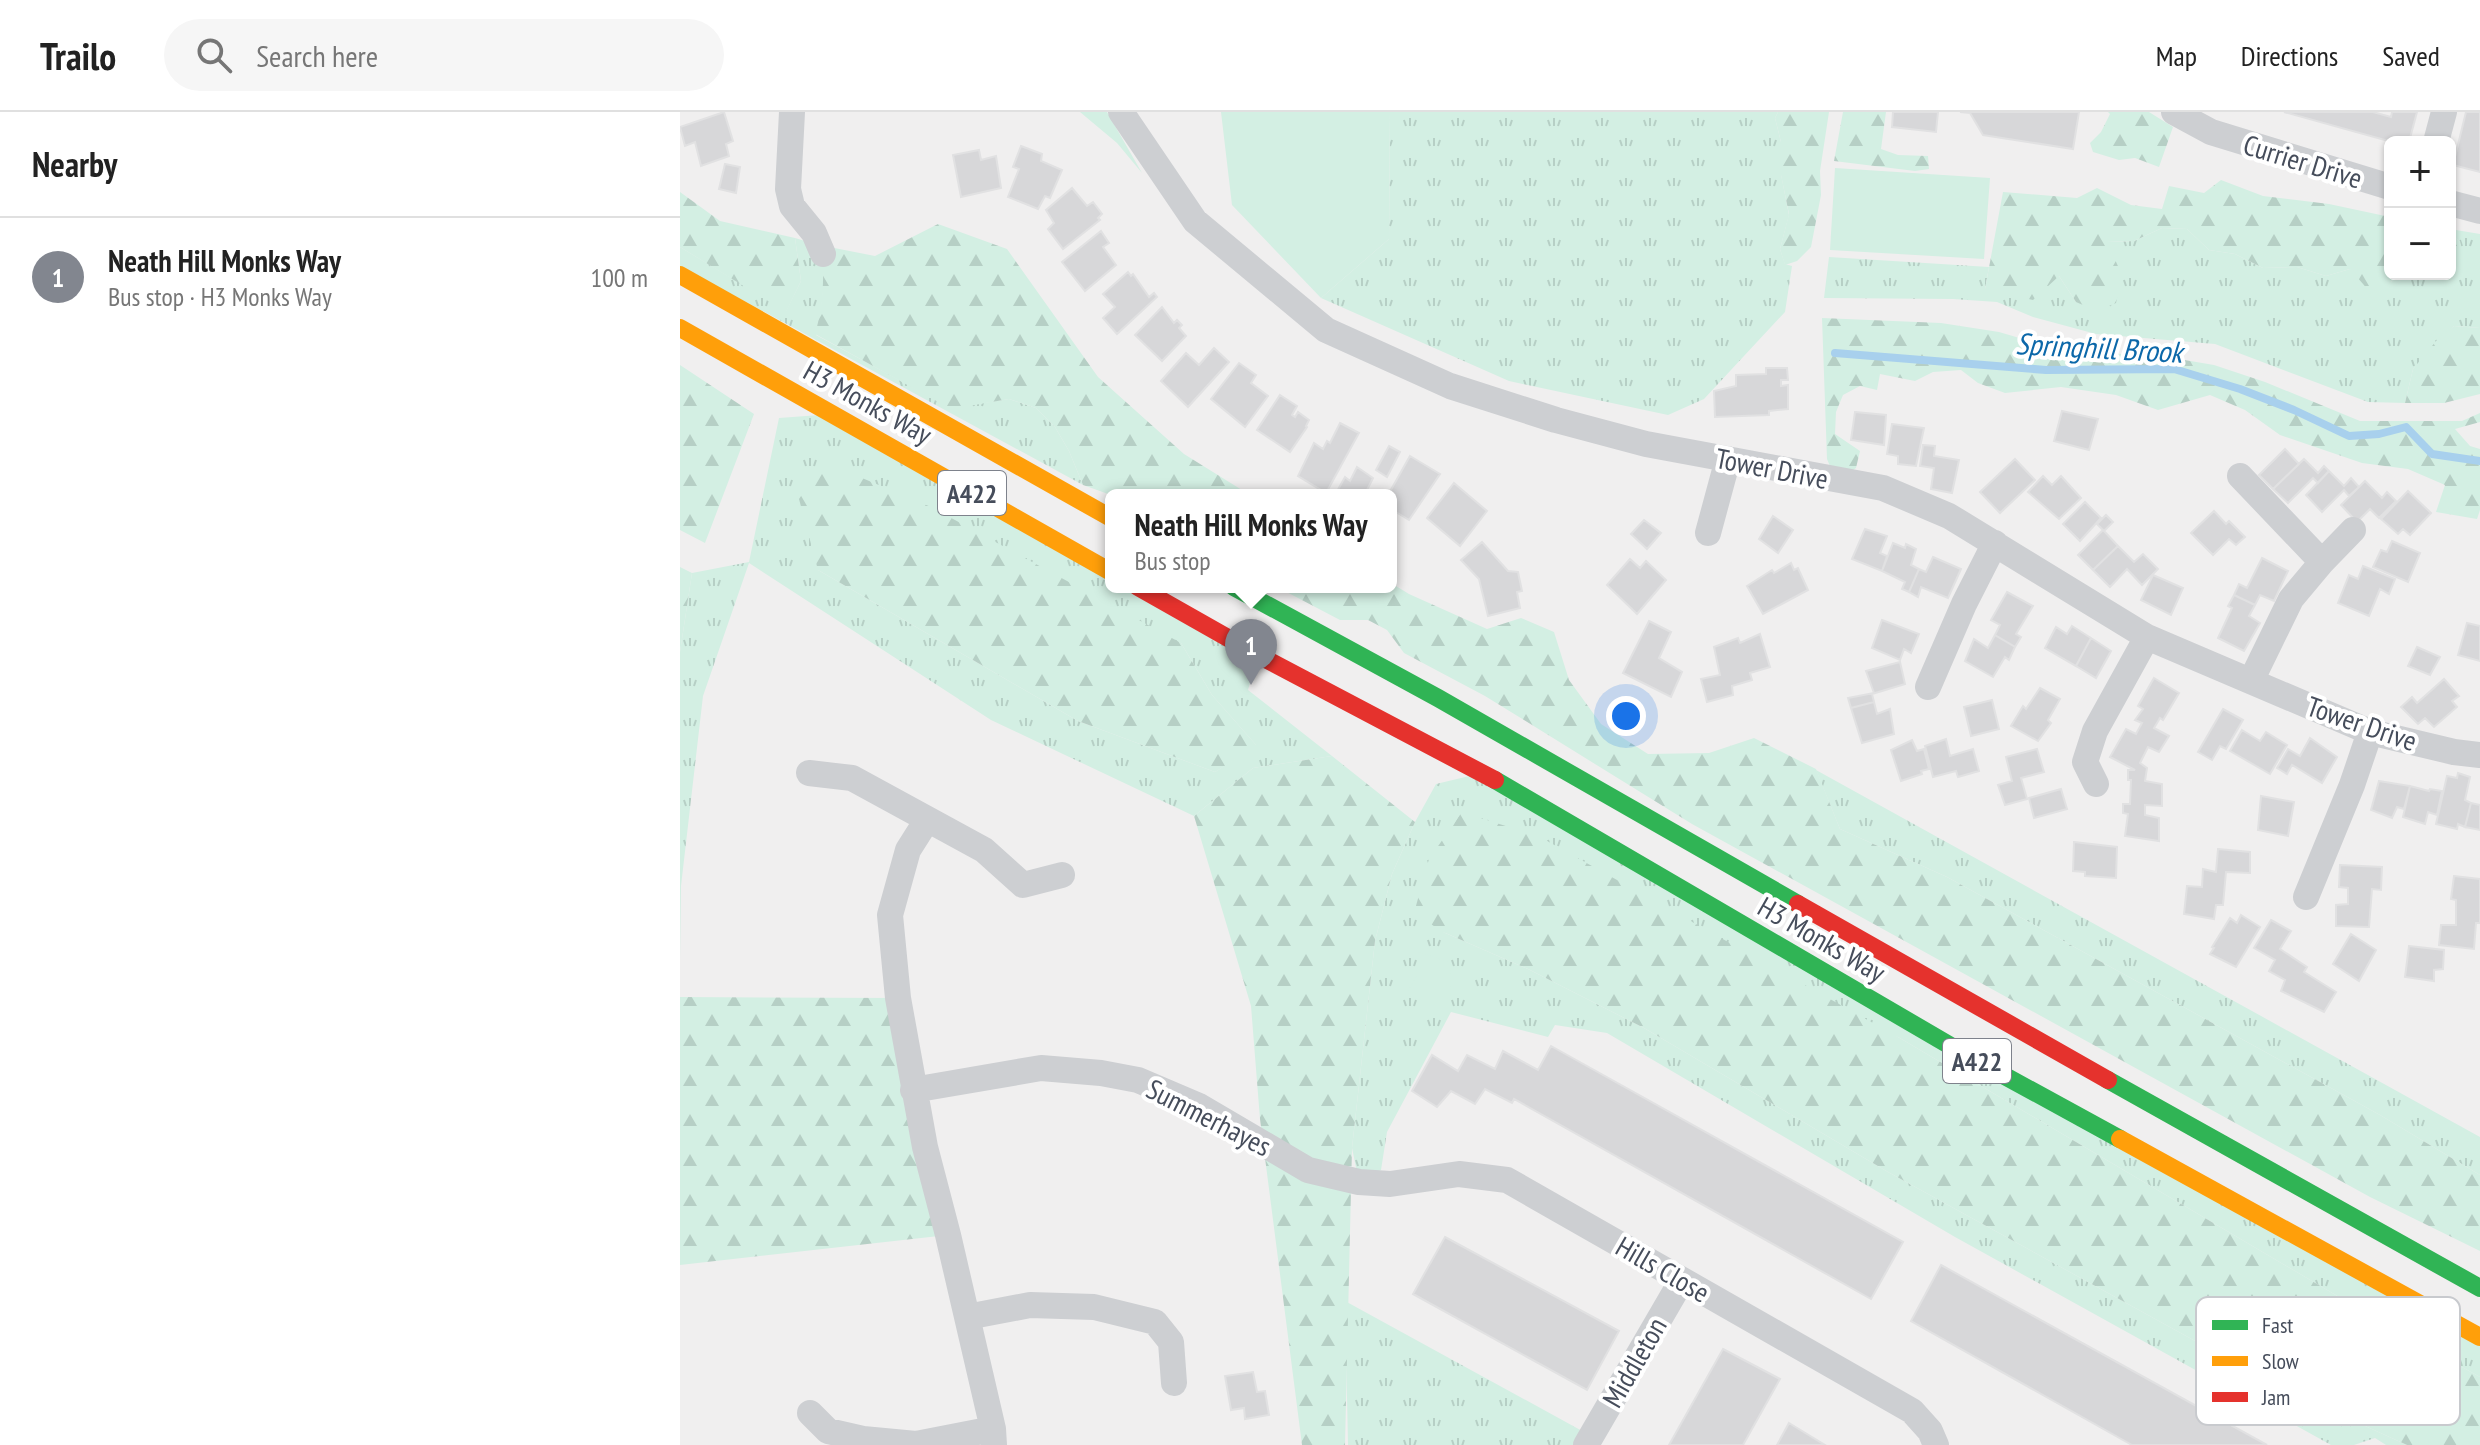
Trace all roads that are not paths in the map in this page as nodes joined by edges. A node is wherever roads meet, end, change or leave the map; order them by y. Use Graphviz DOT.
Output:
graph roads {
  1 [pos="792,112"];
  2 [pos="1121,112"];
  3 [pos="2174,112"];
  4 [pos="2444,112"];
  5 [pos="2438,136"];
  6 [pos="2384,185"];
  7 [pos="2456,205"];
  8 [pos="2480,211"];
  9 [pos="823,254"];
  10 [pos="680,275"];
  11 [pos="680,328"];
  12 [pos="1728,459"];
  13 [pos="2240,476"];
  14 [pos="1105,515"];
  15 [pos="2353,530"];
  16 [pos="1708,533"];
  17 [pos="1995,543"];
  18 [pos="2322,562"];
  19 [pos="1105,569"];
  20 [pos="1149,593"];
  21 [pos="1245,593"];
  22 [pos="2147,637"];
  23 [pos="2251,681"];
  24 [pos="1928,687"];
  25 [pos="2370,732"];
  26 [pos="2480,755"];
  27 [pos="809,773"];
  28 [pos="2096,784"];
  29 [pos="927,820"];
  30 [pos="1062,875"];
  31 [pos="2306,897"];
  32 [pos="913,1090"];
  33 [pos="1359,1182"];
  34 [pos="1682,1280"];
  35 [pos="2480,1288"];
  36 [pos="2407,1297"];
  37 [pos="967,1317"];
  38 [pos="2460,1326"];
  39 [pos="2480,1337"];
  40 [pos="1174,1383"];
  41 [pos="810,1413"];
  42 [pos="993,1437"];
  43 [pos="1586,1445"];
  44 [pos="1936,1445"];
  1 -- 9 [label="street"];
  2 -- 12 [label="street, Tower Drive"];
  3 -- 6 [label="street, Currier Drive"];
  4 -- 5 [label="street"];
  7 -- 8 [label="street"];
  10 -- 14 [label="main road, H3 Monks Way / A422"];
  11 -- 19 [label="main road, H3 Monks Way / A422"];
  12 -- 16 [label="street"];
  12 -- 17 [label="street, Tower Drive"];
  13 -- 18 [label="street"];
  15 -- 18 [label="street"];
  17 -- 22 [label="street, Tower Drive"];
  17 -- 24 [label="street"];
  18 -- 23 [label="street"];
  20 -- 36 [label="main road, H3 Monks Way / A422"];
  21 -- 35 [label="main road, H3 Monks Way / A422"];
  22 -- 23 [label="street, Tower Drive"];
  22 -- 28 [label="street"];
  23 -- 25 [label="street, Tower Drive"];
  25 -- 26 [label="street, Tower Drive"];
  25 -- 31 [label="street"];
  27 -- 29 [label="street"];
  29 -- 30 [label="street"];
  29 -- 32 [label="street"];
  32 -- 33 [label="street, Summerhayes"];
  32 -- 37 [label="street"];
  33 -- 34 [label="street, Hills Close"];
  34 -- 43 [label="street, Middleton"];
  34 -- 44 [label="street, Hills Close"];
  37 -- 40 [label="street"];
  37 -- 42 [label="street"];
  38 -- 39 [label="main road, H3 Monks Way / A422"];
  41 -- 42 [label="street"];
}
